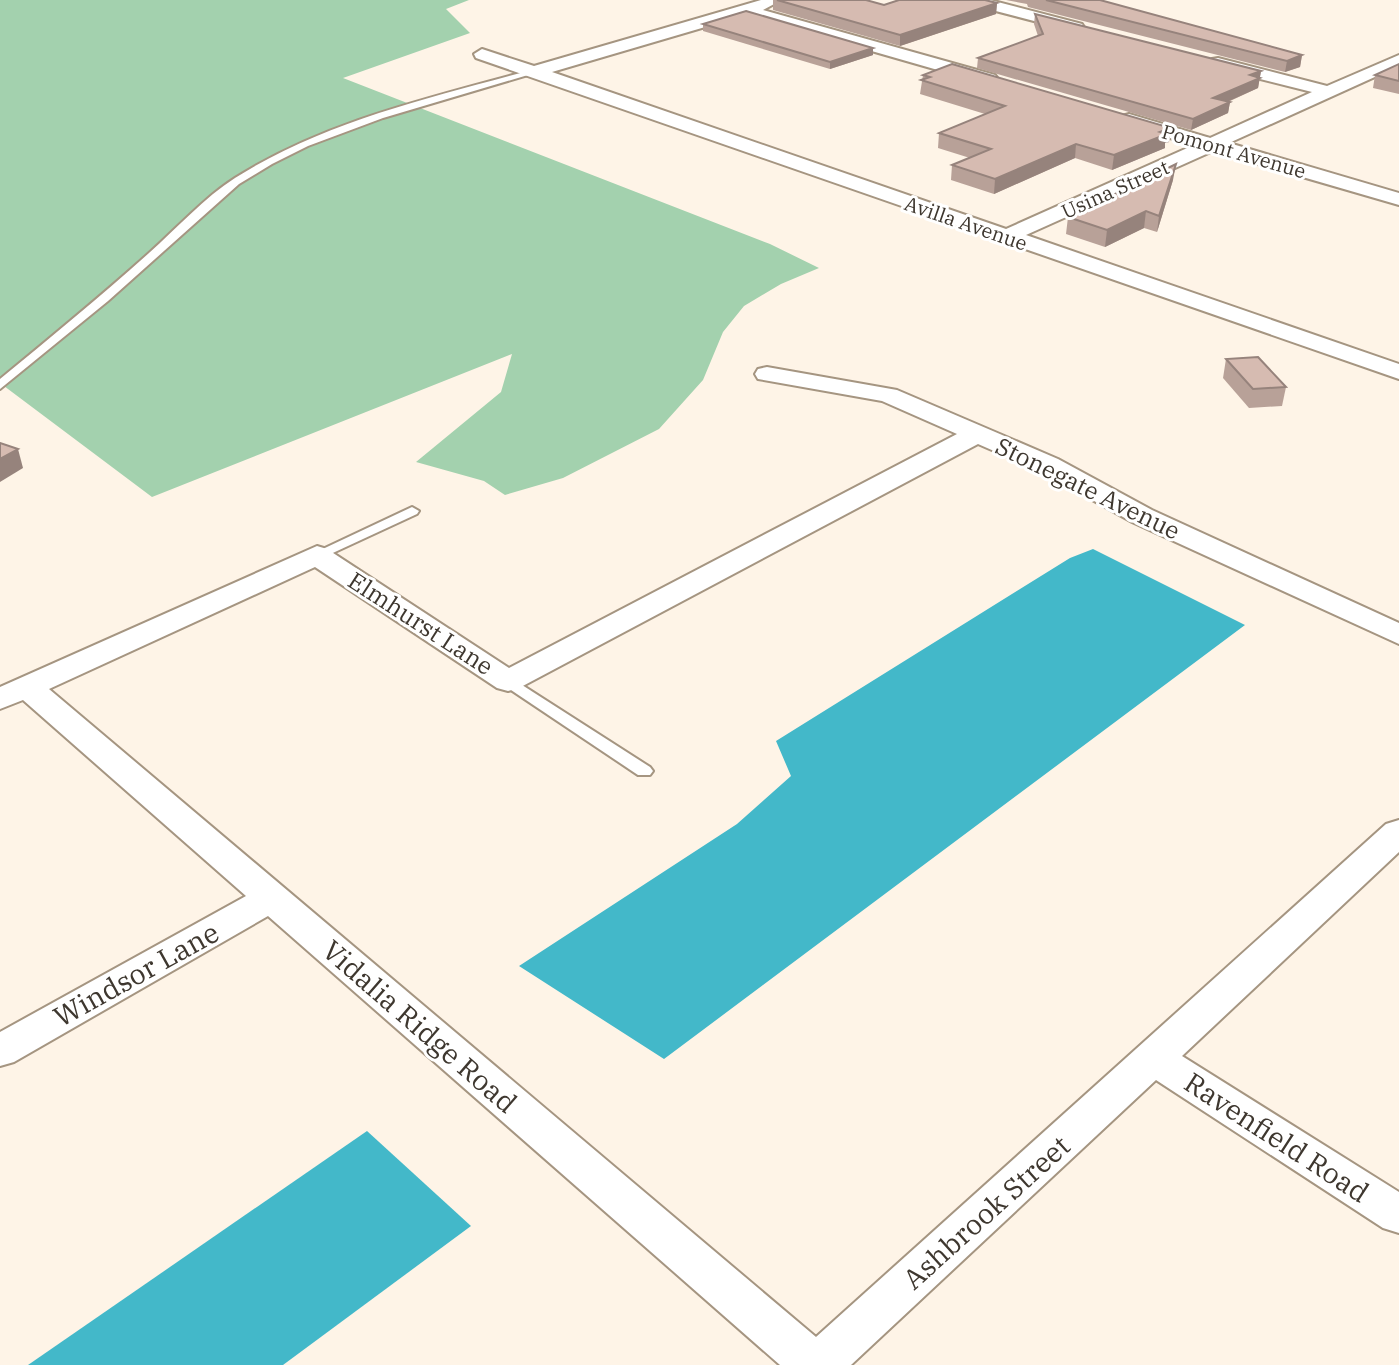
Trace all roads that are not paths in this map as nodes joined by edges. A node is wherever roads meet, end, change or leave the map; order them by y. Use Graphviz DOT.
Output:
graph roads {
  1 [pos="779,0"];
  2 [pos="971,0"];
  3 [pos="747,10"];
  4 [pos="1100,33"];
  5 [pos="482,54"];
  6 [pos="1399,60"];
  7 [pos="1208,61"];
  8 [pos="534,72"];
  9 [pos="1009,85"];
  10 [pos="1331,92"];
  11 [pos="1113,116"];
  12 [pos="1214,145"];
  13 [pos="1399,199"];
  14 [pos="1005,237"];
  15 [pos="1399,372"];
  16 [pos="767,374"];
  17 [pos="0,385"];
  18 [pos="977,434"];
  19 [pos="412,511"];
  20 [pos="317,555"];
  21 [pos="1399,635"];
  22 [pos="508,681"];
  23 [pos="14,693"];
  24 [pos="644,771"];
  25 [pos="1399,832"];
  26 [pos="271,898"];
  27 [pos="0,1051"];
  28 [pos="1155,1059"];
  29 [pos="1399,1215"];
  30 [pos="816,1365"];
  1 -- 3 [label="street"];
  2 -- 4 [label="street"];
  3 -- 8 [label="street"];
  3 -- 9 [label="street"];
  5 -- 8 [label="street, Avilla Avenue"];
  6 -- 10 [label="street, Usina Street"];
  7 -- 10 [label="street"];
  8 -- 14 [label="street, Avilla Avenue"];
  8 -- 17 [label="lane"];
  10 -- 12 [label="street, Usina Street"];
  11 -- 12 [label="street, Pomont Avenue"];
  12 -- 13 [label="street, Pomont Avenue"];
  12 -- 14 [label="street, Usina Street"];
  14 -- 15 [label="street, Avilla Avenue"];
  16 -- 18 [label="street, Stonegate Avenue"];
  18 -- 21 [label="street, Stonegate Avenue"];
  18 -- 22 [label="street, Elmhurst Lane"];
  19 -- 20 [label="lane"];
  20 -- 22 [label="street, Elmhurst Lane"];
  20 -- 23 [label="street"];
  22 -- 24 [label="lane"];
  23 -- 26 [label="street, Vidalia Ridge Road"];
  25 -- 28 [label="street"];
  26 -- 27 [label="street, Windsor Lane"];
  26 -- 30 [label="street, Vidalia Ridge Road"];
  28 -- 29 [label="street, Ravenfield Road"];
  28 -- 30 [label="street, Ashbrook Street"];
}
